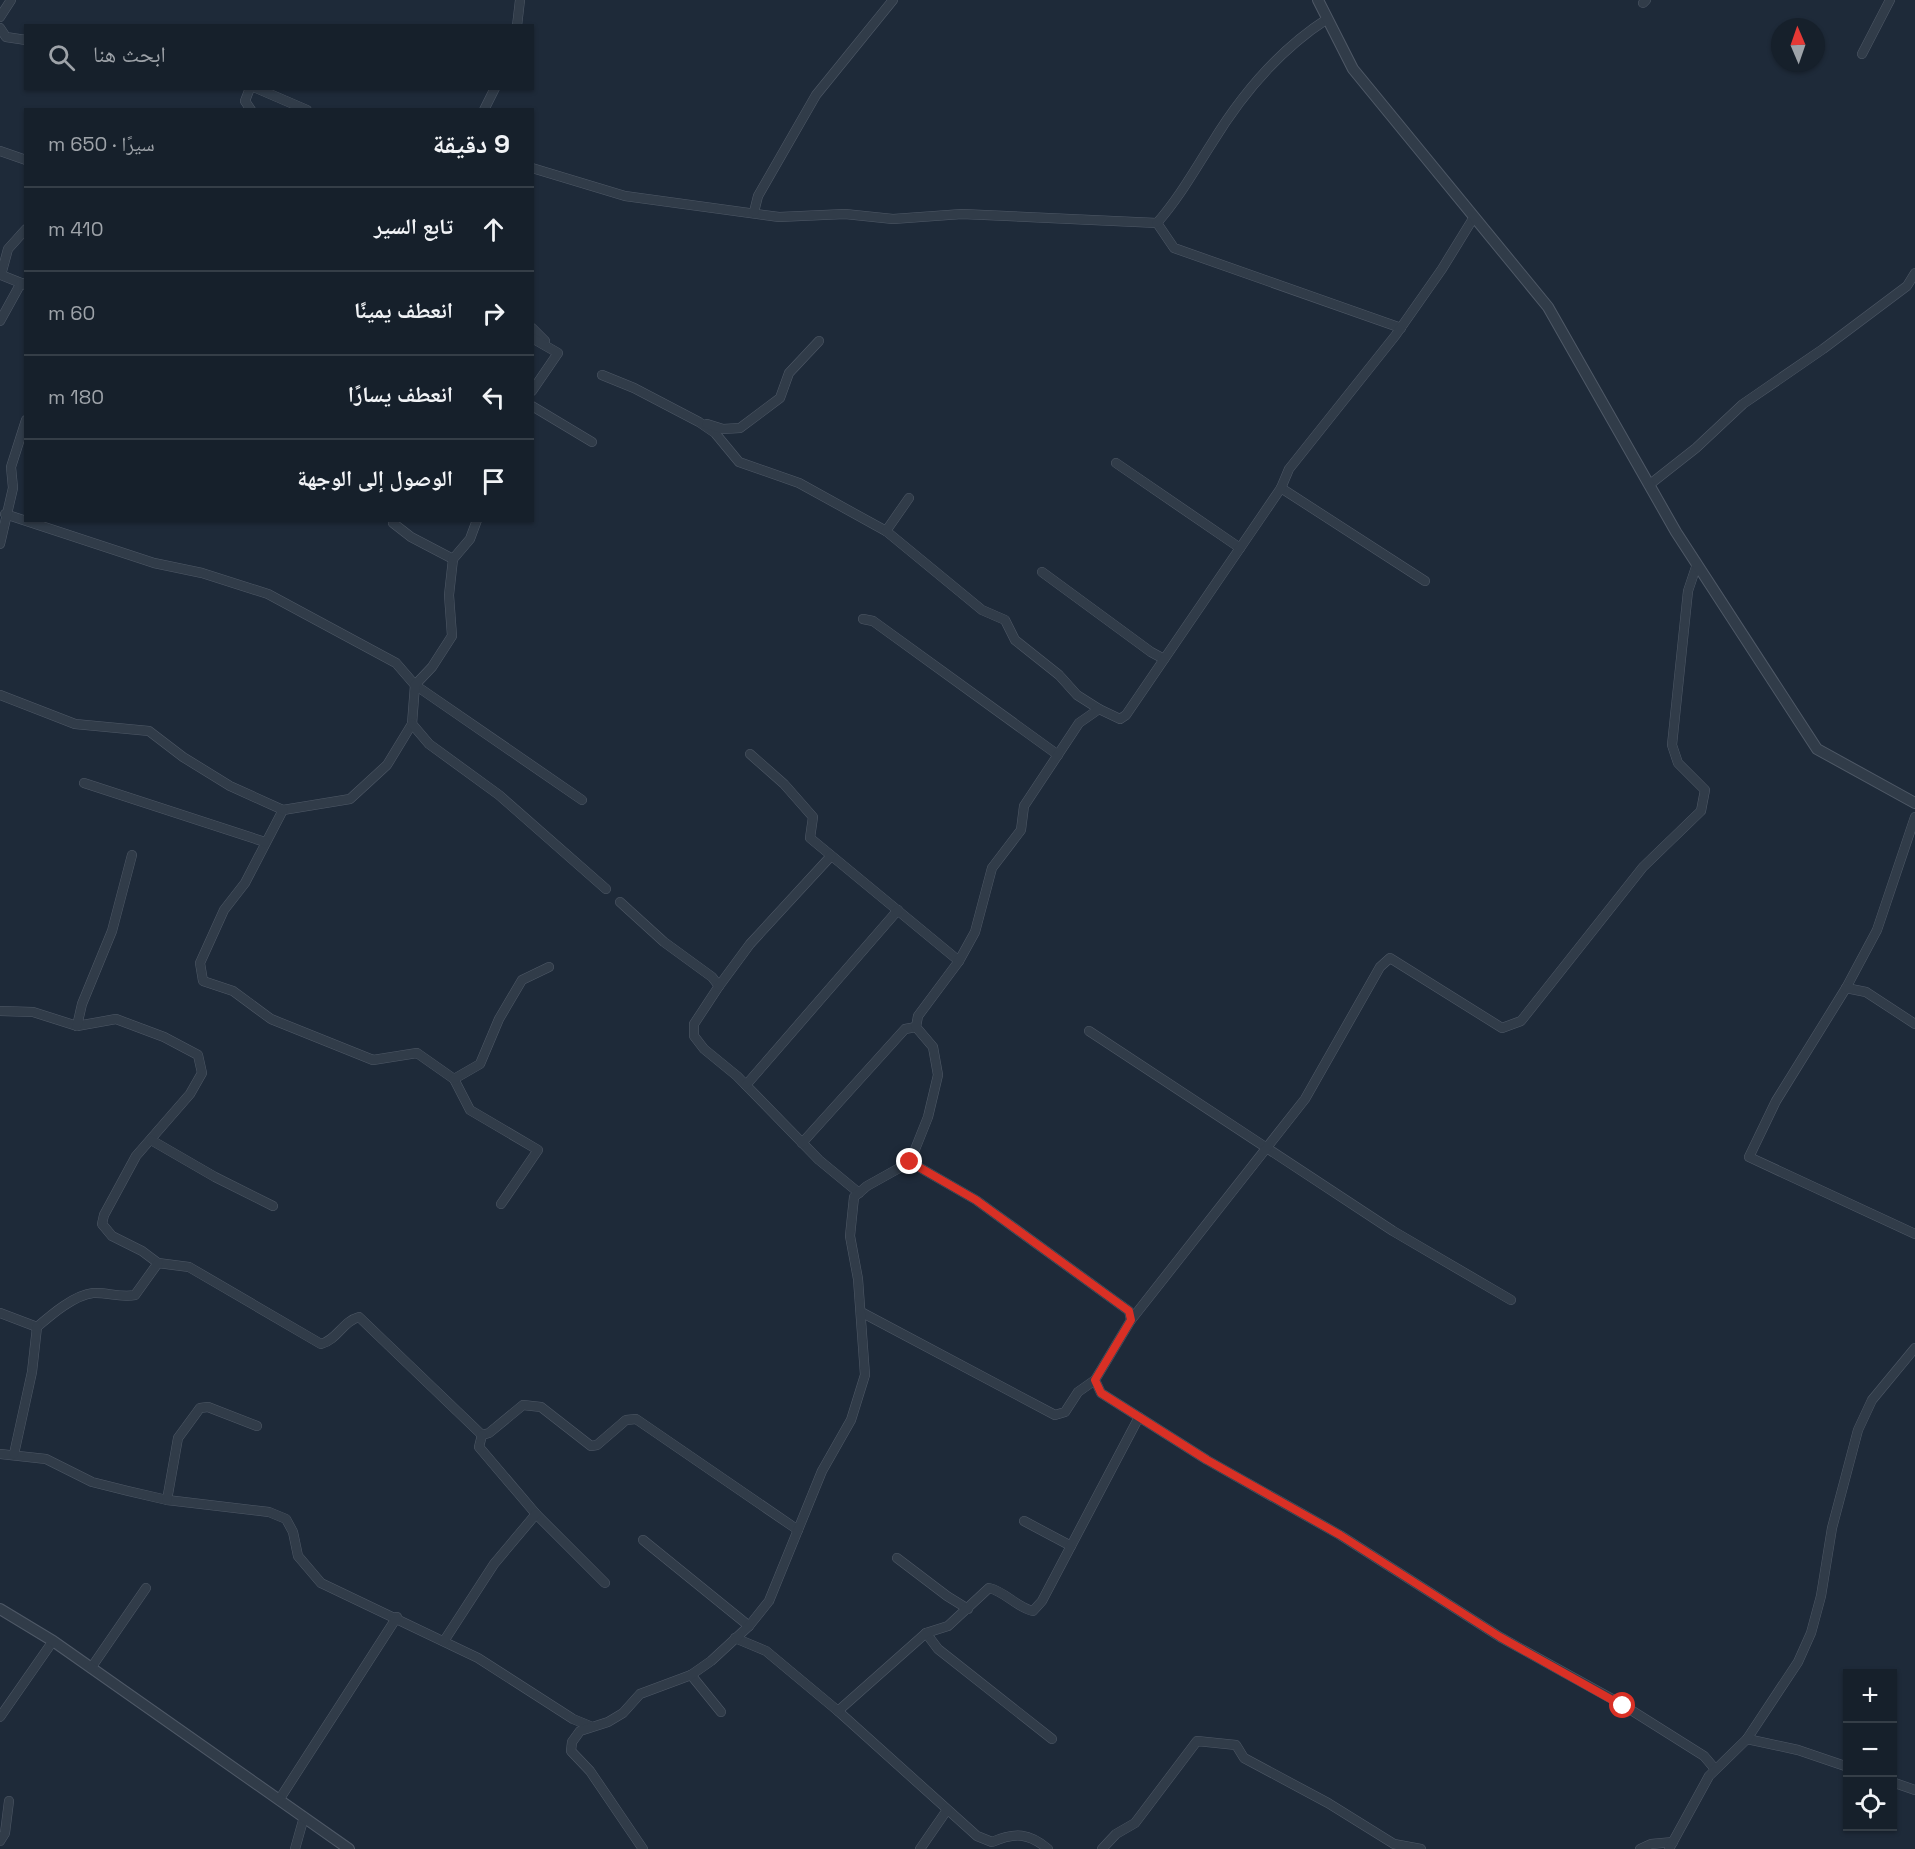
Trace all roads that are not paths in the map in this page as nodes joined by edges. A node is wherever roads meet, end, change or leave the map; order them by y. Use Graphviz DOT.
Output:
graph roads {
  1 [pos="11,0"];
  2 [pos="520,0"];
  3 [pos="893,0"];
  4 [pos="1318,0"];
  5 [pos="1890,0"];
  6 [pos="0,17"];
  7 [pos="1327,18"];
  8 [pos="517,24"];
  9 [pos="0,28"];
  10 [pos="24,40"];
  11 [pos="1862,54"];
  12 [pos="249,90"];
  13 [pos="261,90"];
  14 [pos="494,90"];
  15 [pos="250,108"];
  16 [pos="302,108"];
  17 [pos="485,108"];
  18 [pos="0,151"];
  19 [pos="24,159"];
  20 [pos="534,169"];
  21 [pos="754,212"];
  22 [pos="1474,217"];
  23 [pos="1157,222"];
  24 [pos="24,231"];
  25 [pos="1915,273"];
  26 [pos="23,284"];
  27 [pos="0,321"];
  28 [pos="1401,328"];
  29 [pos="534,330"];
  30 [pos="534,339"];
  31 [pos="819,341"];
  32 [pos="558,353"];
  33 [pos="602,375"];
  34 [pos="534,389"];
  35 [pos="534,407"];
  36 [pos="699,422"];
  37 [pos="24,426"];
  38 [pos="592,442"];
  39 [pos="1116,463"];
  40 [pos="1649,484"];
  41 [pos="1281,488"];
  42 [pos="909,498"];
  43 [pos="5,514"];
  44 [pos="24,520"];
  45 [pos="29,522"];
  46 [pos="393,522"];
  47 [pos="476,522"];
  48 [pos="886,531"];
  49 [pos="0,544"];
  50 [pos="1240,548"];
  51 [pos="453,559"];
  52 [pos="1697,564"];
  53 [pos="1042,572"];
  54 [pos="1425,581"];
  55 [pos="863,619"];
  56 [pos="1164,659"];
  57 [pos="416,685"];
  58 [pos="0,695"];
  59 [pos="1099,709"];
  60 [pos="412,724"];
  61 [pos="750,754"];
  62 [pos="1058,755"];
  63 [pos="84,783"];
  64 [pos="582,800"];
  65 [pos="1915,803"];
  66 [pos="283,810"];
  67 [pos="1915,817"];
  68 [pos="265,842"];
  69 [pos="132,855"];
  70 [pos="831,856"];
  71 [pos="606,889"];
  72 [pos="620,902"];
  73 [pos="898,910"];
  74 [pos="959,961"];
  75 [pos="549,967"];
  76 [pos="719,986"];
  77 [pos="1846,988"];
  78 [pos="2,1014"];
  79 [pos="1915,1024"];
  80 [pos="77,1026"];
  81 [pos="916,1027"];
  82 [pos="1089,1031"];
  83 [pos="454,1079"];
  84 [pos="746,1085"];
  85 [pos="151,1140"];
  86 [pos="802,1143"];
  87 [pos="1265,1149"];
  88 [pos="910,1162"];
  89 [pos="859,1193"];
  90 [pos="501,1204"];
  91 [pos="273,1206"];
  92 [pos="1915,1234"];
  93 [pos="158,1263"];
  94 [pos="1511,1300"];
  95 [pos="861,1312"];
  96 [pos="0,1313"];
  97 [pos="1131,1320"];
  98 [pos="37,1327"];
  99 [pos="1915,1348"];
  100 [pos="1095,1380"];
  101 [pos="1139,1417"];
  102 [pos="257,1425"];
  103 [pos="482,1435"];
  104 [pos="0,1454"];
  105 [pos="14,1454"];
  106 [pos="166,1500"];
  107 [pos="536,1514"];
  108 [pos="1024,1521"];
  109 [pos="798,1530"];
  110 [pos="643,1539"];
  111 [pos="1071,1546"];
  112 [pos="897,1558"];
  113 [pos="605,1583"];
  114 [pos="146,1588"];
  115 [pos="0,1609"];
  116 [pos="968,1609"];
  117 [pos="397,1617"];
  118 [pos="749,1626"];
  119 [pos="926,1633"];
  120 [pos="735,1638"];
  121 [pos="53,1641"];
  122 [pos="444,1641"];
  123 [pos="91,1668"];
  124 [pos="691,1675"];
  125 [pos="721,1712"];
  126 [pos="838,1712"];
  127 [pos="0,1717"];
  128 [pos="590,1726"];
  129 [pos="1747,1739"];
  130 [pos="1052,1740"];
  131 [pos="1843,1765"];
  132 [pos="1715,1769"];
  133 [pos="1897,1783"];
  134 [pos="1915,1790"];
  135 [pos="279,1800"];
  136 [pos="9,1802"];
  137 [pos="947,1810"];
  138 [pos="304,1818"];
  139 [pos="0,1841"];
  140 [pos="1671,1846"];
  141 [pos="295,1849"];
  142 [pos="349,1849"];
  143 [pos="643,1849"];
  144 [pos="920,1849"];
  145 [pos="1048,1849"];
  146 [pos="1102,1849"];
  147 [pos="1421,1849"];
  148 [pos="1640,1849"];
  1 -- 6 [label="street"];
  2 -- 8 [label="street"];
  3 -- 21 [label="street"];
  4 -- 7 [label="street"];
  5 -- 11 [label="street"];
  7 -- 22 [label="street"];
  7 -- 23 [label="street"];
  9 -- 10 [label="street"];
  12 -- 15 [label="street"];
  13 -- 16 [label="street"];
  14 -- 17 [label="street"];
  18 -- 19 [label="street"];
  20 -- 21 [label="street"];
  21 -- 23 [label="street"];
  22 -- 28 [label="street"];
  22 -- 40 [label="street"];
  23 -- 28 [label="street"];
  24 -- 26 [label="street"];
  25 -- 40 [label="street"];
  26 -- 27 [label="street"];
  28 -- 41 [label="street"];
  29 -- 32 [label="street"];
  30 -- 32 [label="street"];
  31 -- 36 [label="street"];
  32 -- 34 [label="street"];
  33 -- 36 [label="street"];
  35 -- 38 [label="street"];
  36 -- 48 [label="street"];
  37 -- 43 [label="street"];
  39 -- 50 [label="street"];
  40 -- 52 [label="street"];
  41 -- 50 [label="street"];
  41 -- 54 [label="street"];
  42 -- 48 [label="street"];
  43 -- 44 [label="street"];
  43 -- 49 [label="street"];
  45 -- 57 [label="street"];
  46 -- 51 [label="street"];
  47 -- 51 [label="street"];
  48 -- 59 [label="street"];
  50 -- 56 [label="street"];
  51 -- 57 [label="street"];
  52 -- 65 [label="street"];
  52 -- 87 [label="street"];
  53 -- 56 [label="street"];
  55 -- 62 [label="street"];
  56 -- 59 [label="street"];
  57 -- 60 [label="street"];
  57 -- 64 [label="street"];
  58 -- 66 [label="street"];
  59 -- 62 [label="street"];
  60 -- 66 [label="street"];
  60 -- 71 [label="street"];
  61 -- 70 [label="street"];
  62 -- 74 [label="street"];
  63 -- 68 [label="street"];
  66 -- 68 [label="street"];
  67 -- 77 [label="street"];
  68 -- 83 [label="street"];
  69 -- 80 [label="street"];
  70 -- 73 [label="street"];
  70 -- 76 [label="street"];
  72 -- 76 [label="street"];
  73 -- 74 [label="street"];
  73 -- 84 [label="street"];
  74 -- 81 [label="street"];
  75 -- 83 [label="street"];
  76 -- 84 [label="street"];
  77 -- 79 [label="street"];
  77 -- 92 [label="street"];
  78 -- 80 [label="street"];
  80 -- 85 [label="street"];
  81 -- 86 [label="street"];
  81 -- 88 [label="street"];
  82 -- 87 [label="street"];
  83 -- 90 [label="street"];
  84 -- 86 [label="street"];
  85 -- 91 [label="street"];
  85 -- 93 [label="street"];
  86 -- 89 [label="street"];
  87 -- 94 [label="street"];
  87 -- 97 [label="street"];
  88 -- 89 [label="street"];
  88 -- 97 [label="street"];
  89 -- 95 [label="street"];
  93 -- 98 [label="street"];
  93 -- 103 [label="street"];
  95 -- 100 [label="street"];
  95 -- 109 [label="street"];
  96 -- 98 [label="street"];
  97 -- 100 [label="street"];
  98 -- 105 [label="street"];
  99 -- 129 [label="street"];
  100 -- 101 [label="street"];
  101 -- 111 [label="street"];
  101 -- 132 [label="street"];
  102 -- 106 [label="street"];
  103 -- 107 [label="street"];
  103 -- 109 [label="street"];
  104 -- 105 [label="street"];
  105 -- 106 [label="street"];
  106 -- 117 [label="street"];
  107 -- 113 [label="street"];
  107 -- 122 [label="street"];
  108 -- 111 [label="street"];
  109 -- 118 [label="street"];
  110 -- 118 [label="street"];
  111 -- 116 [label="street"];
  112 -- 116 [label="street"];
  114 -- 123 [label="street"];
  115 -- 121 [label="street"];
  116 -- 119 [label="street"];
  117 -- 122 [label="street"];
  117 -- 135 [label="street"];
  118 -- 120 [label="street"];
  119 -- 126 [label="street"];
  119 -- 130 [label="street"];
  120 -- 124 [label="street"];
  120 -- 126 [label="street"];
  121 -- 123 [label="street"];
  121 -- 127 [label="street"];
  122 -- 128 [label="street"];
  123 -- 135 [label="street"];
  124 -- 125 [label="street"];
  124 -- 128 [label="street"];
  126 -- 137 [label="street"];
  128 -- 143 [label="street"];
  129 -- 131 [label="street"];
  129 -- 132 [label="street"];
  132 -- 140 [label="street"];
  133 -- 134 [label="street"];
  135 -- 138 [label="street"];
  136 -- 139 [label="street"];
  137 -- 144 [label="street"];
  137 -- 145 [label="street"];
  138 -- 141 [label="street"];
  138 -- 142 [label="street"];
  140 -- 148 [label="street"];
  146 -- 147 [label="street"];
}
